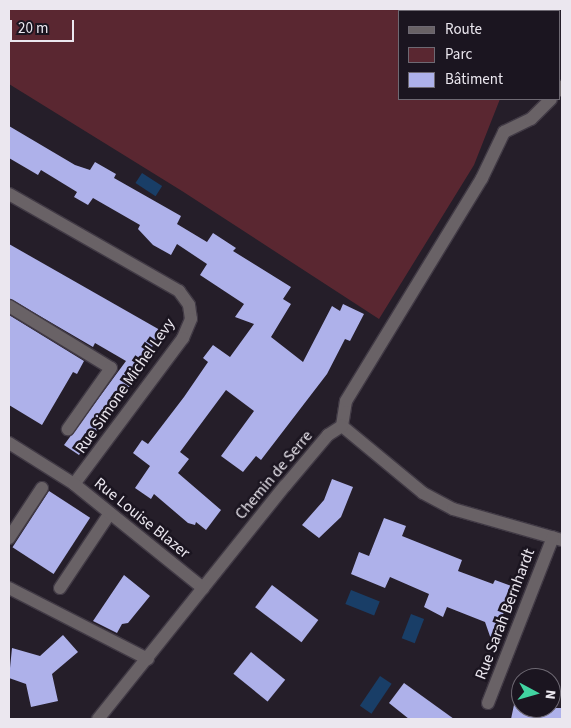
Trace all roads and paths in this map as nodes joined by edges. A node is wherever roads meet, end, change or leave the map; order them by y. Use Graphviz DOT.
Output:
graph roads {
  1 [pos="550,100"];
  2 [pos="9,194"];
  3 [pos="9,306"];
  4 [pos="342,426"];
  5 [pos="68,429"];
  6 [pos="9,443"];
  7 [pos="74,484"];
  8 [pos="42,488"];
  9 [pos="110,513"];
  10 [pos="9,538"];
  11 [pos="557,539"];
  12 [pos="9,588"];
  13 [pos="60,588"];
  14 [pos="203,588"];
  15 [pos="148,659"];
  16 [pos="488,704"];
  17 [pos="98,719"];
  1 -- 4 [label="street"];
  2 -- 7 [label="street, Rue Simone Michel Levy"];
  3 -- 5 [label="street"];
  4 -- 11 [label="street"];
  4 -- 14 [label="street, Chemin de Serre"];
  6 -- 7 [label="street, Rue Louise Blazer"];
  7 -- 9 [label="street, Rue Louise Blazer"];
  8 -- 10 [label="street"];
  9 -- 13 [label="street"];
  9 -- 14 [label="street, Rue Louise Blazer"];
  11 -- 16 [label="street, Rue Sarah Bernhardt"];
  12 -- 15 [label="street"];
  14 -- 15 [label="street, Chemin de Serre"];
  15 -- 17 [label="street, Chemin de Serre"];
}
